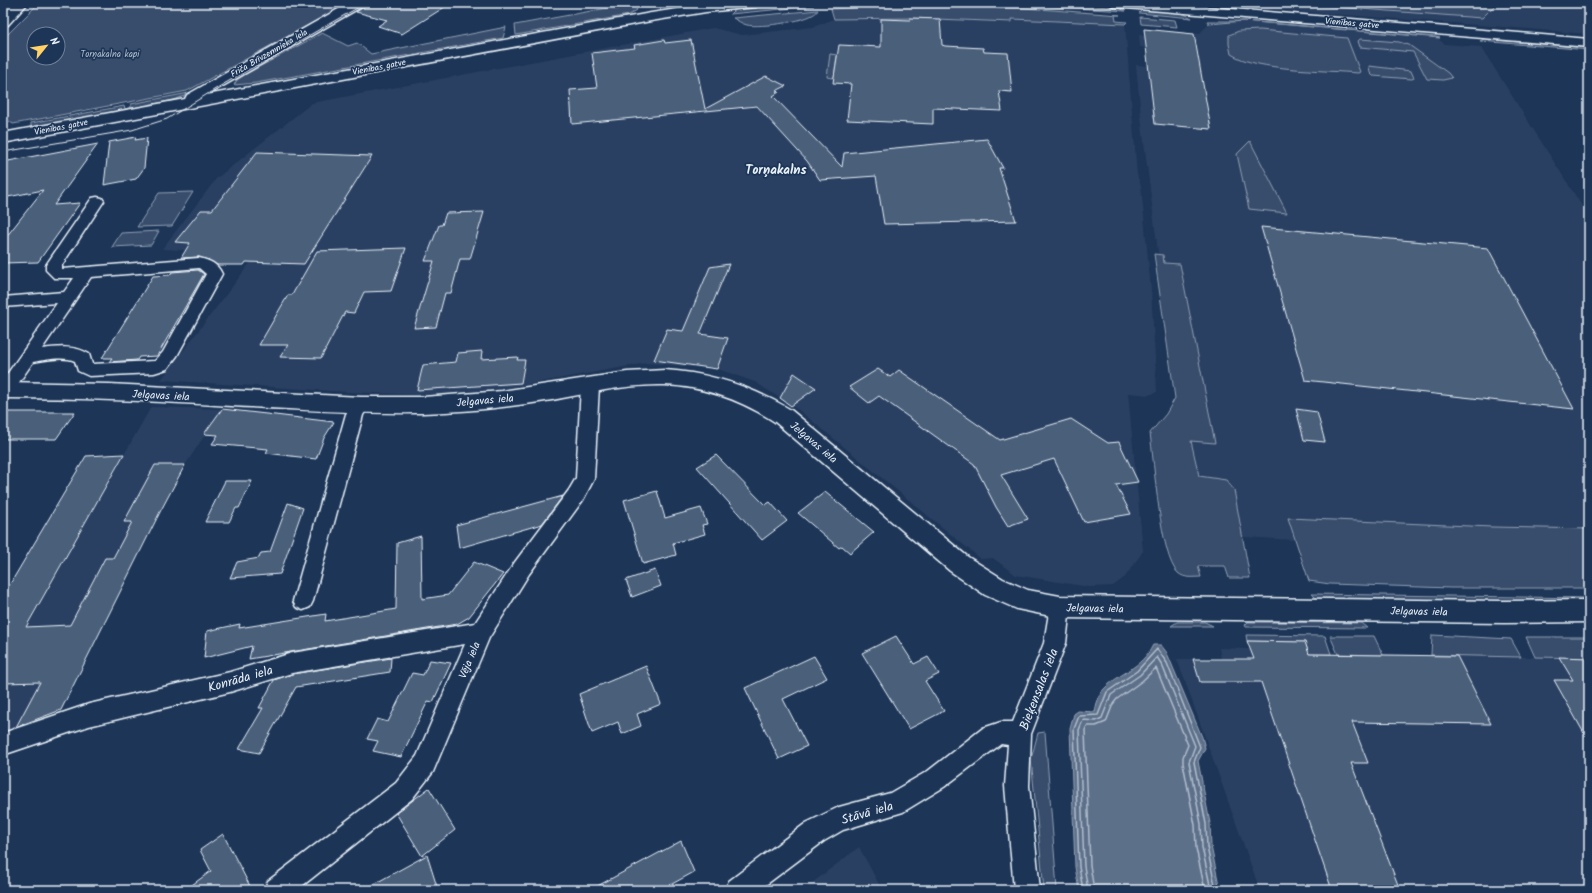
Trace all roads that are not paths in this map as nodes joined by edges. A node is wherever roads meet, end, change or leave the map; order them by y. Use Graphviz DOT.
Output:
graph roads {
  1 [pos="358,3"];
  2 [pos="756,3"];
  3 [pos="1114,3"];
  4 [pos="20,4"];
  5 [pos="3,6"];
  6 [pos="3,22"];
  7 [pos="1589,43"];
  8 [pos="181,105"];
  9 [pos="3,138"];
  10 [pos="97,201"];
  11 [pos="86,272"];
  12 [pos="68,297"];
  13 [pos="3,302"];
  14 [pos="29,356"];
  15 [pos="590,386"];
  16 [pos="4,390"];
  17 [pos="361,404"];
  18 [pos="303,601"];
  19 [pos="1060,607"];
  20 [pos="1589,611"];
  21 [pos="481,632"];
  22 [pos="1020,734"];
  23 [pos="3,744"];
  24 [pos="277,890"];
  25 [pos="738,890"];
  26 [pos="1027,890"];
  1 -- 8 [label="street, Friča Brīvzemnieka iela"];
  2 -- 8 [label="street, Vienības gatve"];
  3 -- 7 [label="street, Vienības gatve"];
  4 -- 5 [label="street"];
  4 -- 6 [label="street"];
  8 -- 9 [label="street, Vienības gatve"];
  10 -- 11 [label="street"];
  11 -- 12 [label="street"];
  11 -- 14 [label="street"];
  12 -- 13 [label="street"];
  12 -- 14 [label="street"];
  14 -- 16 [label="street"];
  15 -- 17 [label="street, Jelgavas iela"];
  15 -- 19 [label="street, Jelgavas iela"];
  15 -- 21 [label="street, Vēja iela"];
  16 -- 17 [label="street, Jelgavas iela"];
  17 -- 18 [label="street"];
  19 -- 20 [label="street, Jelgavas iela"];
  19 -- 22 [label="street, Bieķensalas iela"];
  21 -- 23 [label="street, Konrāda iela"];
  21 -- 24 [label="street, Vēja iela"];
  22 -- 25 [label="street, Stāvā iela"];
  22 -- 26 [label="street, Bieķensalas iela"];
}
